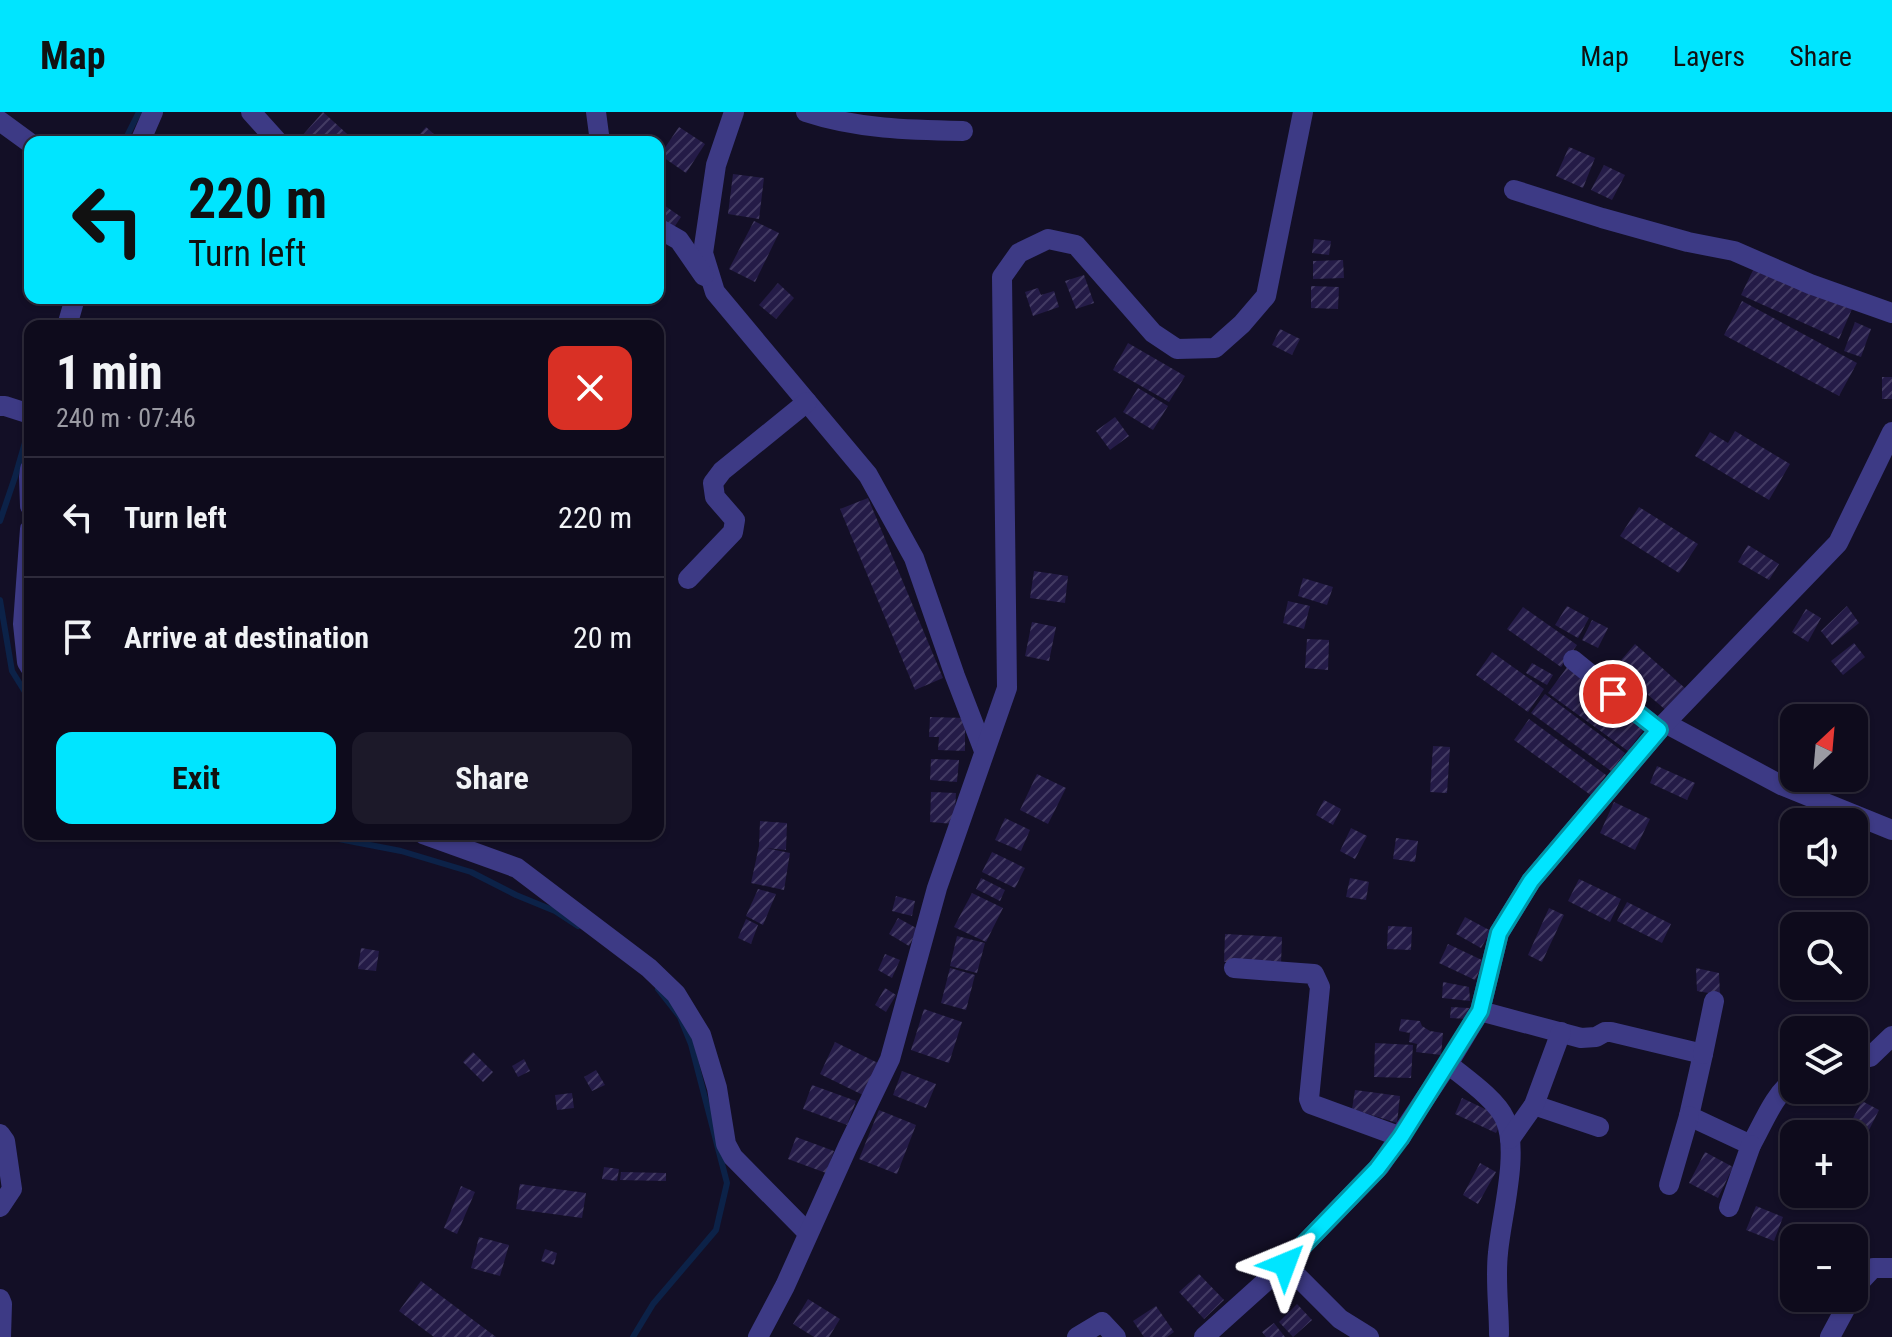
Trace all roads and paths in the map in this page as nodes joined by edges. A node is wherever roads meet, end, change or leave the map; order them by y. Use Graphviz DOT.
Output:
graph roads {
  1 [pos="153,112"];
  2 [pos="251,112"];
  3 [pos="596,112"];
  4 [pos="734,112"];
  5 [pos="806,112"];
  6 [pos="1303,112"];
  7 [pos="0,121"];
  8 [pos="963,131"];
  9 [pos="143,136"];
  10 [pos="273,136"];
  11 [pos="599,136"];
  12 [pos="24,139"];
  13 [pos="1514,190"];
  14 [pos="664,231"];
  15 [pos="715,292"];
  16 [pos="1892,313"];
  17 [pos="807,402"];
  18 [pos="2,406"];
  19 [pos="24,412"];
  20 [pos="1891,438"];
  21 [pos="688,579"];
  22 [pos="24,610"];
  23 [pos="24,634"];
  24 [pos="1573,660"];
  25 [pos="1662,726"];
  26 [pos="984,751"];
  27 [pos="1892,830"];
  28 [pos="440,840"];
  29 [pos="1234,968"];
  30 [pos="1714,1001"];
  31 [pos="1480,1011"];
  32 [pos="1561,1032"];
  33 [pos="1892,1036"];
  34 [pos="1703,1054"];
  35 [pos="1868,1056"];
  36 [pos="1448,1064"];
  37 [pos="1780,1095"];
  38 [pos="1534,1105"];
  39 [pos="1689,1116"];
  40 [pos="1599,1127"];
  41 [pos="0,1134"];
  42 [pos="1401,1137"];
  43 [pos="1510,1139"];
  44 [pos="1751,1145"];
  45 [pos="1669,1185"];
  46 [pos="0,1207"];
  47 [pos="1729,1207"];
  48 [pos="808,1233"];
  49 [pos="1285,1264"];
  50 [pos="1892,1268"];
  51 [pos="1868,1273"];
  52 [pos="0,1299"];
  53 [pos="1843,1312"];
  54 [pos="1499,1334"];
  55 [pos="1,1337"];
  56 [pos="758,1337"];
  57 [pos="1077,1337"];
  58 [pos="1116,1337"];
  59 [pos="1204,1337"];
  60 [pos="1369,1337"];
  61 [pos="1830,1337"];
  1 -- 9 [label="street"];
  2 -- 10 [label="street"];
  3 -- 11 [label="street"];
  4 -- 15 [label="street"];
  5 -- 8 [label="street"];
  6 -- 26 [label="street"];
  7 -- 12 [label="street"];
  13 -- 16 [label="street"];
  14 -- 15 [label="street"];
  15 -- 17 [label="street"];
  17 -- 21 [label="street"];
  17 -- 26 [label="street"];
  18 -- 19 [label="street"];
  20 -- 25 [label="street"];
  22 -- 23 [label="street"];
  24 -- 25 [label="street"];
  25 -- 27 [label="street"];
  25 -- 31 [label="street"];
  26 -- 48 [label="street"];
  28 -- 48 [label="street"];
  29 -- 42 [label="street"];
  30 -- 34 [label="street"];
  31 -- 32 [label="street"];
  31 -- 36 [label="street"];
  32 -- 34 [label="street"];
  32 -- 38 [label="street"];
  33 -- 35 [label="street"];
  34 -- 39 [label="street"];
  36 -- 42 [label="street"];
  36 -- 43 [label="street"];
  37 -- 44 [label="street"];
  38 -- 40 [label="street"];
  38 -- 43 [label="street"];
  39 -- 44 [label="street"];
  39 -- 45 [label="street"];
  41 -- 46 [label="street"];
  42 -- 49 [label="street"];
  43 -- 54 [label="street"];
  44 -- 47 [label="street"];
  48 -- 56 [label="street"];
  49 -- 59 [label="street"];
  49 -- 60 [label="street"];
  50 -- 51 [label="street"];
  52 -- 55 [label="street"];
  53 -- 61 [label="street"];
  57 -- 58 [label="street"];
}
